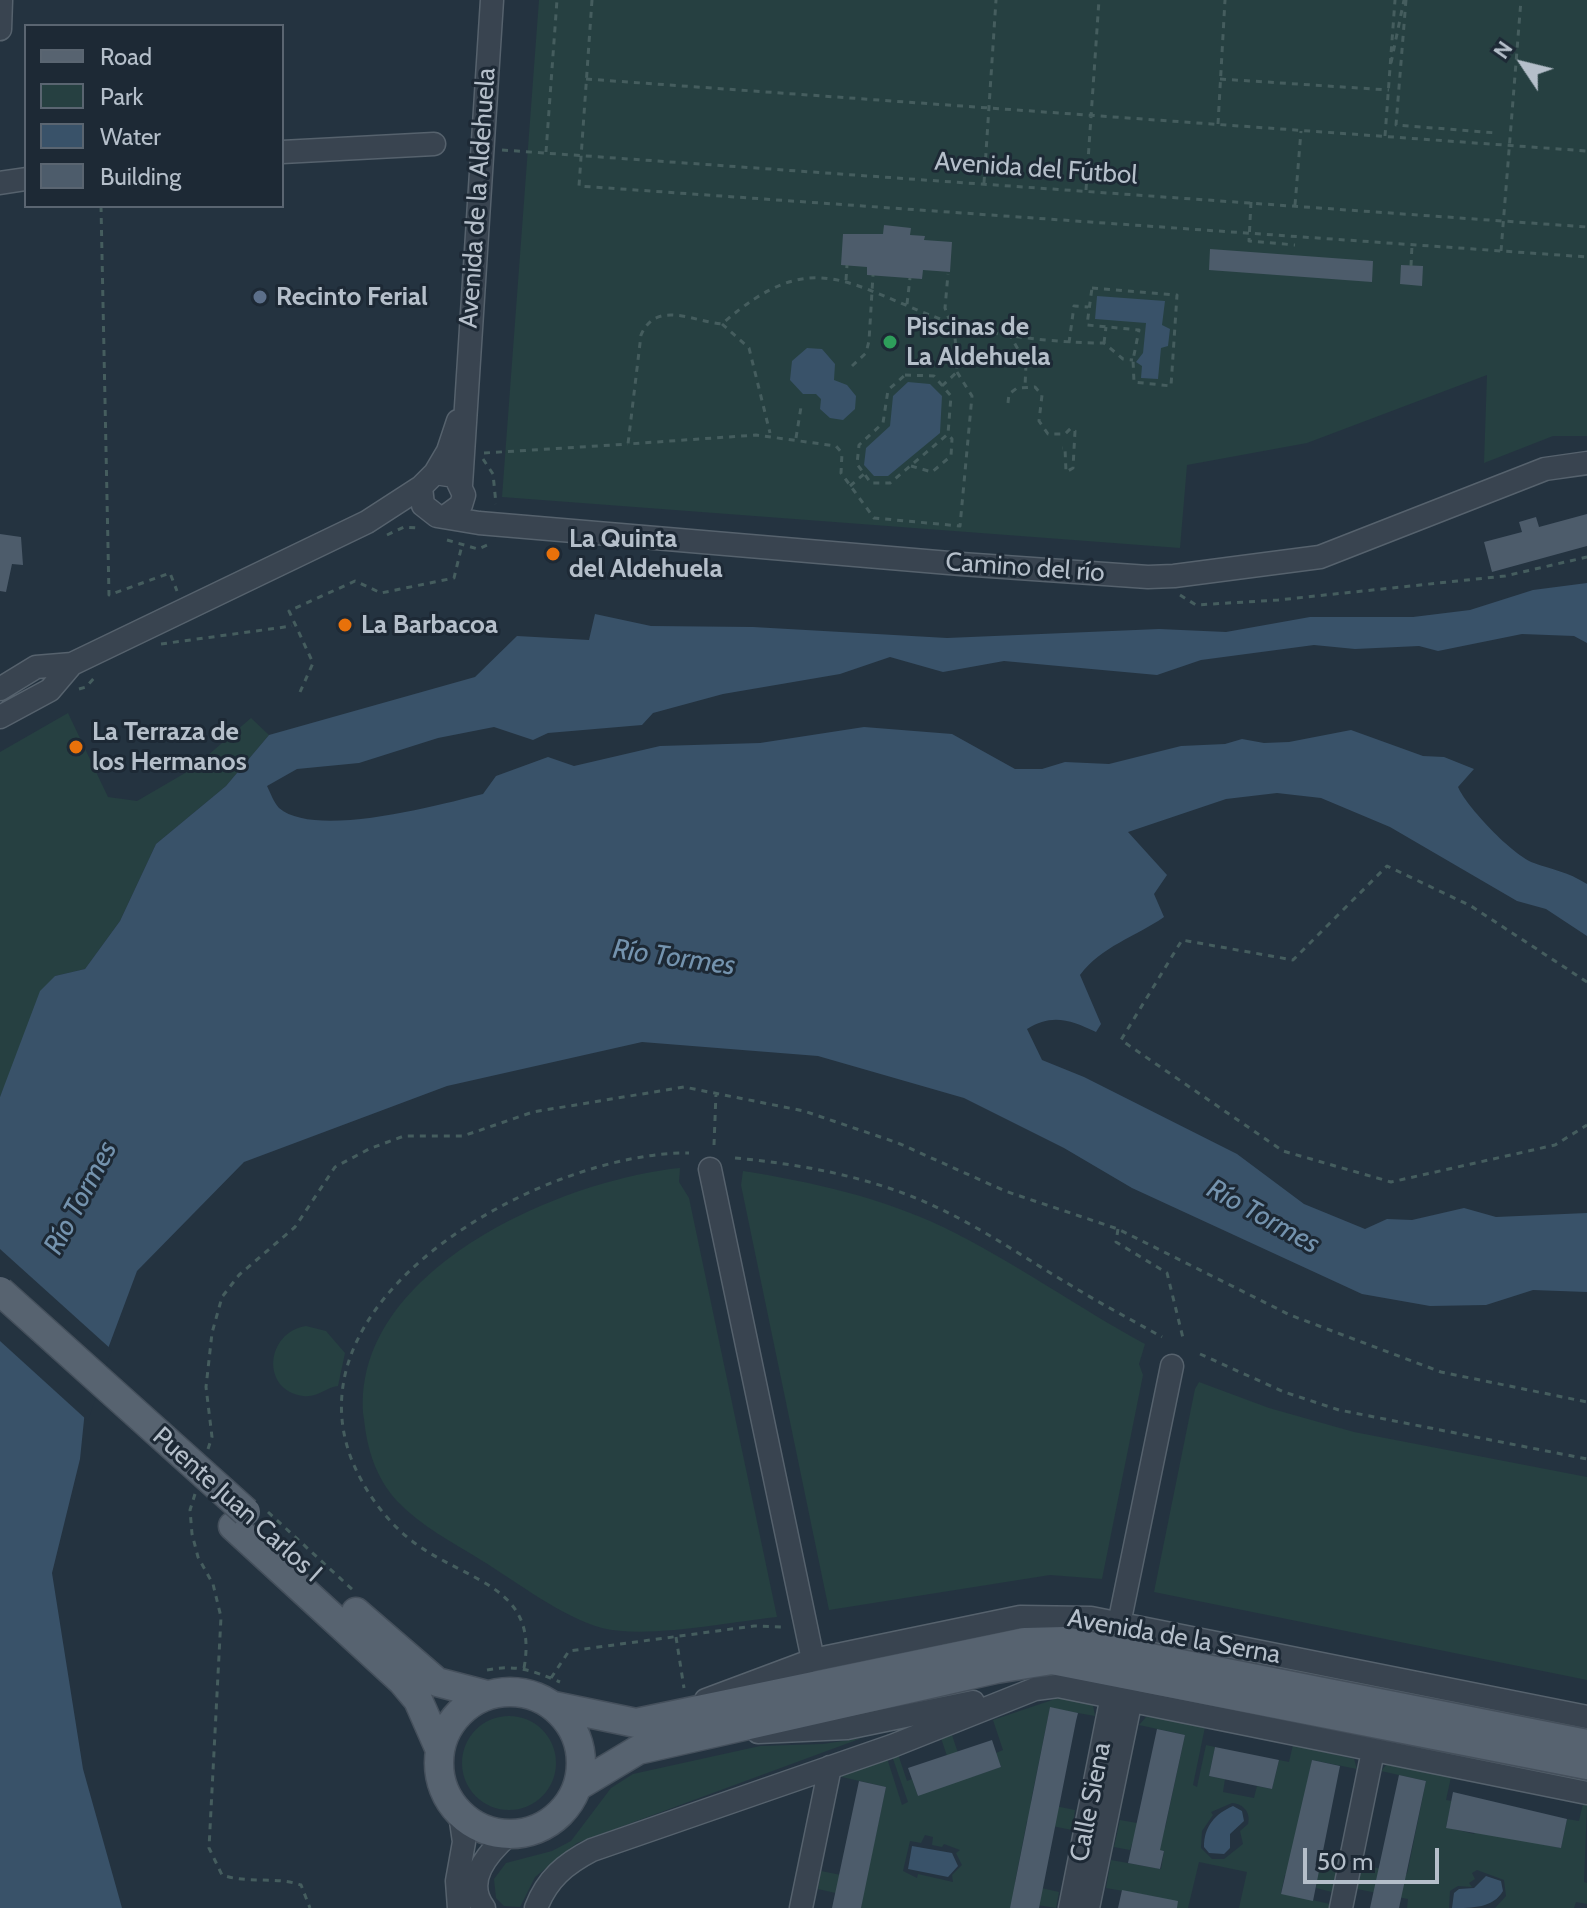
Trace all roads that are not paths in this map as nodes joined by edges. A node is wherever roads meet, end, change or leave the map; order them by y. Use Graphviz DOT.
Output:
graph roads {
  1 [pos="1,0"];
  2 [pos="492,0"];
  3 [pos="0,29"];
  4 [pos="434,144"];
  5 [pos="284,152"];
  6 [pos="24,179"];
  7 [pos="0,183"];
  8 [pos="465,397"];
  9 [pos="1587,463"];
  10 [pos="428,480"];
  11 [pos="461,485"];
  12 [pos="436,524"];
  13 [pos="372,531"];
  14 [pos="72,664"];
  15 [pos="0,689"];
  16 [pos="0,717"];
  17 [pos="710,1169"];
  18 [pos="0,1291"];
  19 [pos="0,1316"];
  20 [pos="1172,1366"];
  21 [pos="249,1516"];
  22 [pos="1119,1624"];
  23 [pos="813,1660"];
  24 [pos="1035,1689"];
  25 [pos="487,1695"];
  26 [pos="1121,1698"];
  27 [pos="680,1704"];
  28 [pos="554,1706"];
  29 [pos="1587,1717"];
  30 [pos="709,1734"];
  31 [pos="1587,1744"];
  32 [pos="440,1750"];
  33 [pos="1373,1751"];
  34 [pos="1587,1765"];
  35 [pos="830,1767"];
  36 [pos="578,1786"];
  37 [pos="1587,1793"];
  38 [pos="460,1814"];
  39 [pos="508,1835"];
  40 [pos="459,1908"];
  41 [pos="484,1908"];
  42 [pos="536,1908"];
  43 [pos="801,1908"];
  44 [pos="1070,1908"];
  45 [pos="1088,1908"];
  46 [pos="1341,1908"];
  1 -- 3 [label="street"];
  2 -- 8 [label="street, Avenida de la Aldehuela"];
  4 -- 5 [label="street"];
  6 -- 7 [label="street"];
  8 -- 10 [label="street, Avenida de la Aldehuela"];
  8 -- 11 [label="street, Avenida de la Aldehuela"];
  9 -- 12 [label="street, Camino del río"];
  10 -- 11 [label="street"];
  10 -- 12 [label="street"];
  10 -- 13 [label="street"];
  11 -- 12 [label="street"];
  12 -- 13 [label="street"];
  13 -- 14 [label="street"];
  14 -- 15 [label="street"];
  14 -- 16 [label="street"];
  17 -- 23 [label="street"];
  18 -- 21 [label="main road, Puente Juan Carlos I, bridge"];
  19 -- 21 [label="main road, Puente Juan Carlos I"];
  20 -- 22 [label="street"];
  21 -- 25 [label="main road, Puente Juan Carlos I"];
  21 -- 32 [label="main road, Puente Juan Carlos I"];
  22 -- 23 [label="street, Avenida de la Serna"];
  22 -- 29 [label="street, Avenida de la Serna"];
  23 -- 27 [label="street, Avenida de la Serna"];
  24 -- 26 [label="street, Avenida de la Serna"];
  24 -- 30 [label="street, Avenida de la Serna"];
  24 -- 35 [label="street, Avenida de la Serna"];
  25 -- 28 [label="main road"];
  25 -- 32 [label="main road"];
  26 -- 33 [label="street, Avenida de la Serna"];
  26 -- 44 [label="street, Calle Siena"];
  26 -- 45 [label="street, Calle Siena"];
  27 -- 28 [label="main road, Avenida de la Serna"];
  27 -- 31 [label="main road, Avenida de la Serna"];
  28 -- 36 [label="main road"];
  30 -- 34 [label="main road, Avenida de la Serna"];
  30 -- 36 [label="main road, Avenida de la Serna"];
  32 -- 38 [label="main road"];
  33 -- 37 [label="street, Avenida de la Serna"];
  33 -- 46 [label="street"];
  35 -- 42 [label="street, Avenida de la Serna"];
  35 -- 43 [label="street"];
  36 -- 39 [label="main road"];
  38 -- 39 [label="main road"];
  38 -- 40 [label="street"];
  39 -- 41 [label="street"];
}
